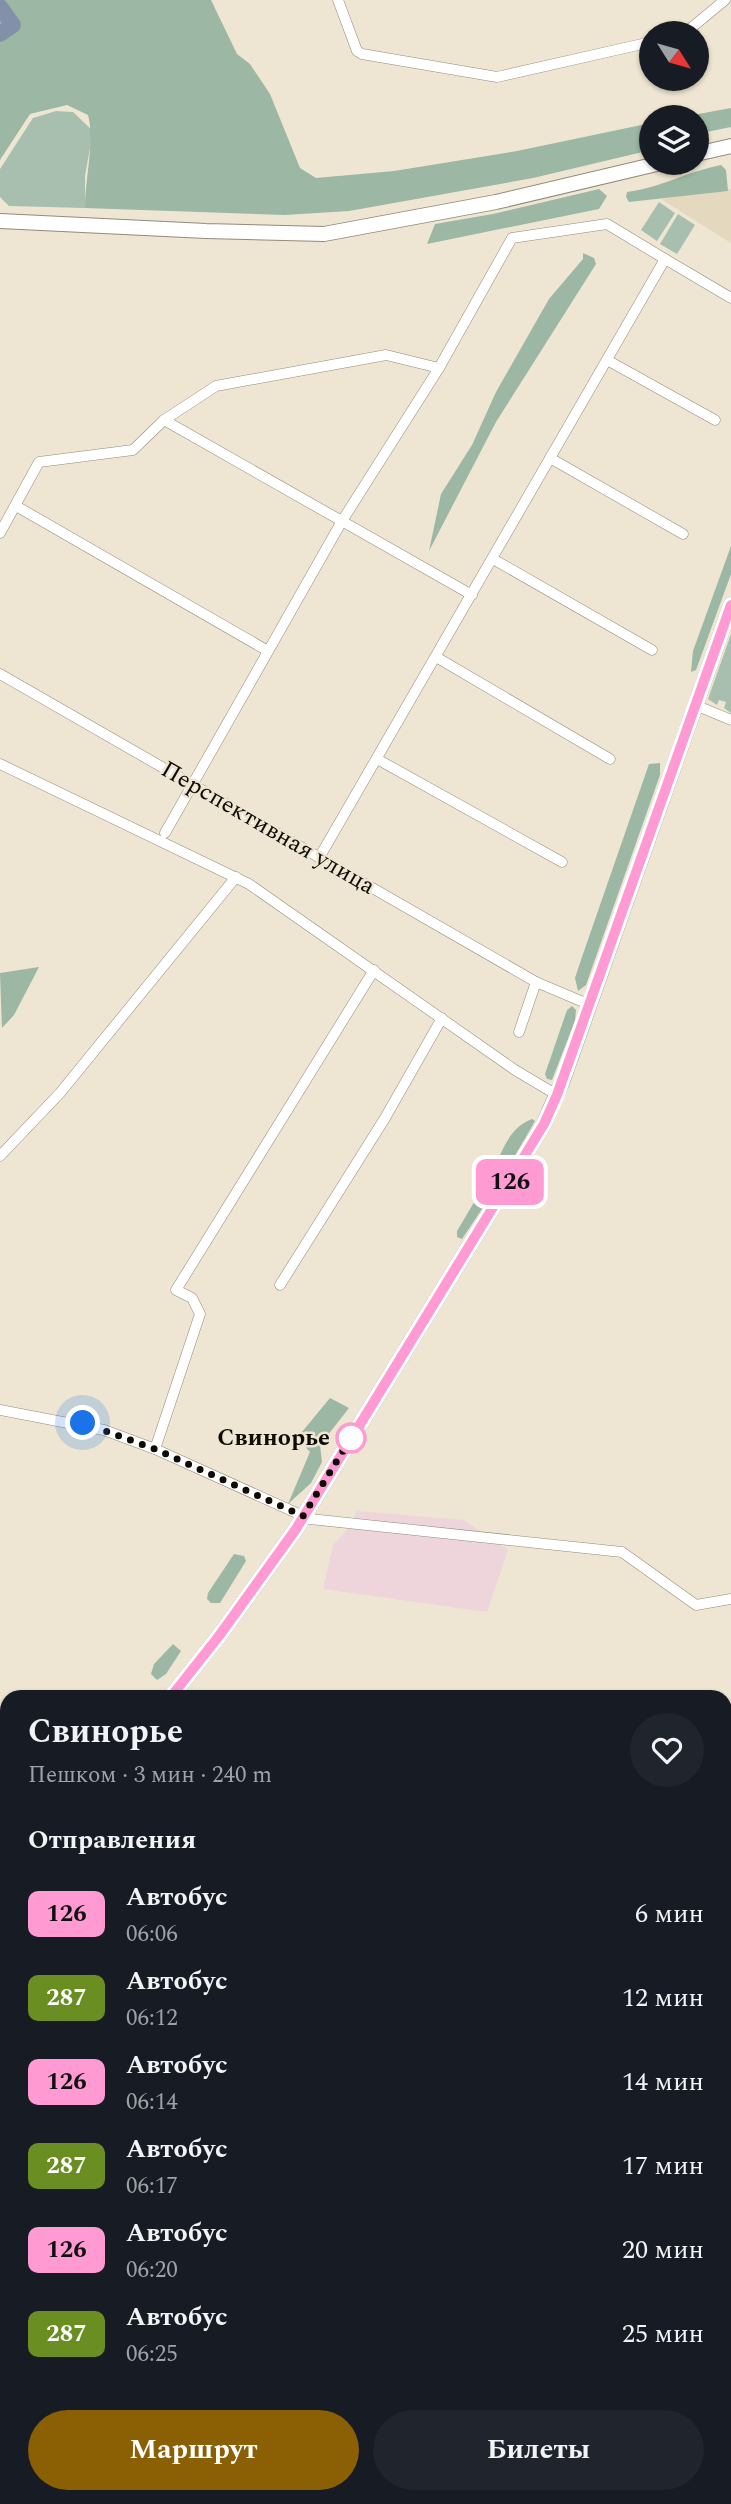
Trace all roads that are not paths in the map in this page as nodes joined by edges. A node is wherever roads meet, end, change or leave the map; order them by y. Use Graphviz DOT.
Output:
graph roads {
  1 [pos="338,0"];
  2 [pos="725,0"];
  3 [pos="700,21"];
  4 [pos="639,45"];
  5 [pos="731,146"];
  6 [pos="709,151"];
  7 [pos="639,168"];
  8 [pos="0,221"];
  9 [pos="665,259"];
  10 [pos="731,298"];
  11 [pos="607,360"];
  12 [pos="439,368"];
  13 [pos="164,420"];
  14 [pos="715,420"];
  15 [pos="550,458"];
  16 [pos="16,506"];
  17 [pos="342,521"];
  18 [pos="0,533"];
  19 [pos="683,534"];
  20 [pos="493,559"];
  21 [pos="472,595"];
  22 [pos="731,605"];
  23 [pos="652,650"];
  24 [pos="268,651"];
  25 [pos="436,657"];
  26 [pos="0,674"];
  27 [pos="695,705"];
  28 [pos="731,720"];
  29 [pos="610,758"];
  30 [pos="377,760"];
  31 [pos="0,764"];
  32 [pos="193,785"];
  33 [pos="165,833"];
  34 [pos="319,858"];
  35 [pos="562,862"];
  36 [pos="236,877"];
  37 [pos="374,970"];
  38 [pos="536,982"];
  39 [pos="588,1004"];
  40 [pos="442,1018"];
  41 [pos="519,1032"];
  42 [pos="557,1095"];
  43 [pos="0,1156"];
  44 [pos="281,1285"];
  45 [pos="0,1410"];
  46 [pos="155,1449"];
  47 [pos="303,1516"];
  48 [pos="731,1599"];
  49 [pos="176,1690"];
  1 -- 4 [label="street"];
  2 -- 3 [label="street"];
  5 -- 6 [label="main road"];
  7 -- 8 [label="main road"];
  9 -- 10 [label="street"];
  9 -- 11 [label="street"];
  9 -- 12 [label="street"];
  11 -- 14 [label="street"];
  11 -- 15 [label="street"];
  12 -- 13 [label="street"];
  12 -- 17 [label="street"];
  13 -- 16 [label="street"];
  13 -- 17 [label="street"];
  15 -- 19 [label="street"];
  15 -- 20 [label="street"];
  16 -- 18 [label="street"];
  16 -- 24 [label="street"];
  17 -- 21 [label="street"];
  17 -- 24 [label="street"];
  20 -- 21 [label="street"];
  20 -- 23 [label="street"];
  21 -- 25 [label="street"];
  22 -- 27 [label="main road"];
  24 -- 32 [label="street"];
  25 -- 29 [label="street"];
  25 -- 30 [label="street"];
  26 -- 32 [label="street, Перспективная улица"];
  27 -- 28 [label="street"];
  27 -- 39 [label="main road"];
  30 -- 34 [label="street"];
  30 -- 35 [label="street"];
  31 -- 36 [label="street"];
  32 -- 33 [label="street"];
  32 -- 34 [label="street, Перспективная улица"];
  34 -- 38 [label="street, Перспективная улица"];
  36 -- 37 [label="street"];
  36 -- 43 [label="street"];
  37 -- 40 [label="street"];
  37 -- 46 [label="street"];
  38 -- 39 [label="street, Перспективная улица"];
  38 -- 41 [label="street"];
  39 -- 42 [label="main road"];
  40 -- 42 [label="street"];
  40 -- 44 [label="street"];
  42 -- 47 [label="main road"];
  45 -- 46 [label="street"];
  46 -- 47 [label="street"];
  47 -- 48 [label="street"];
  47 -- 49 [label="main road"];
}
